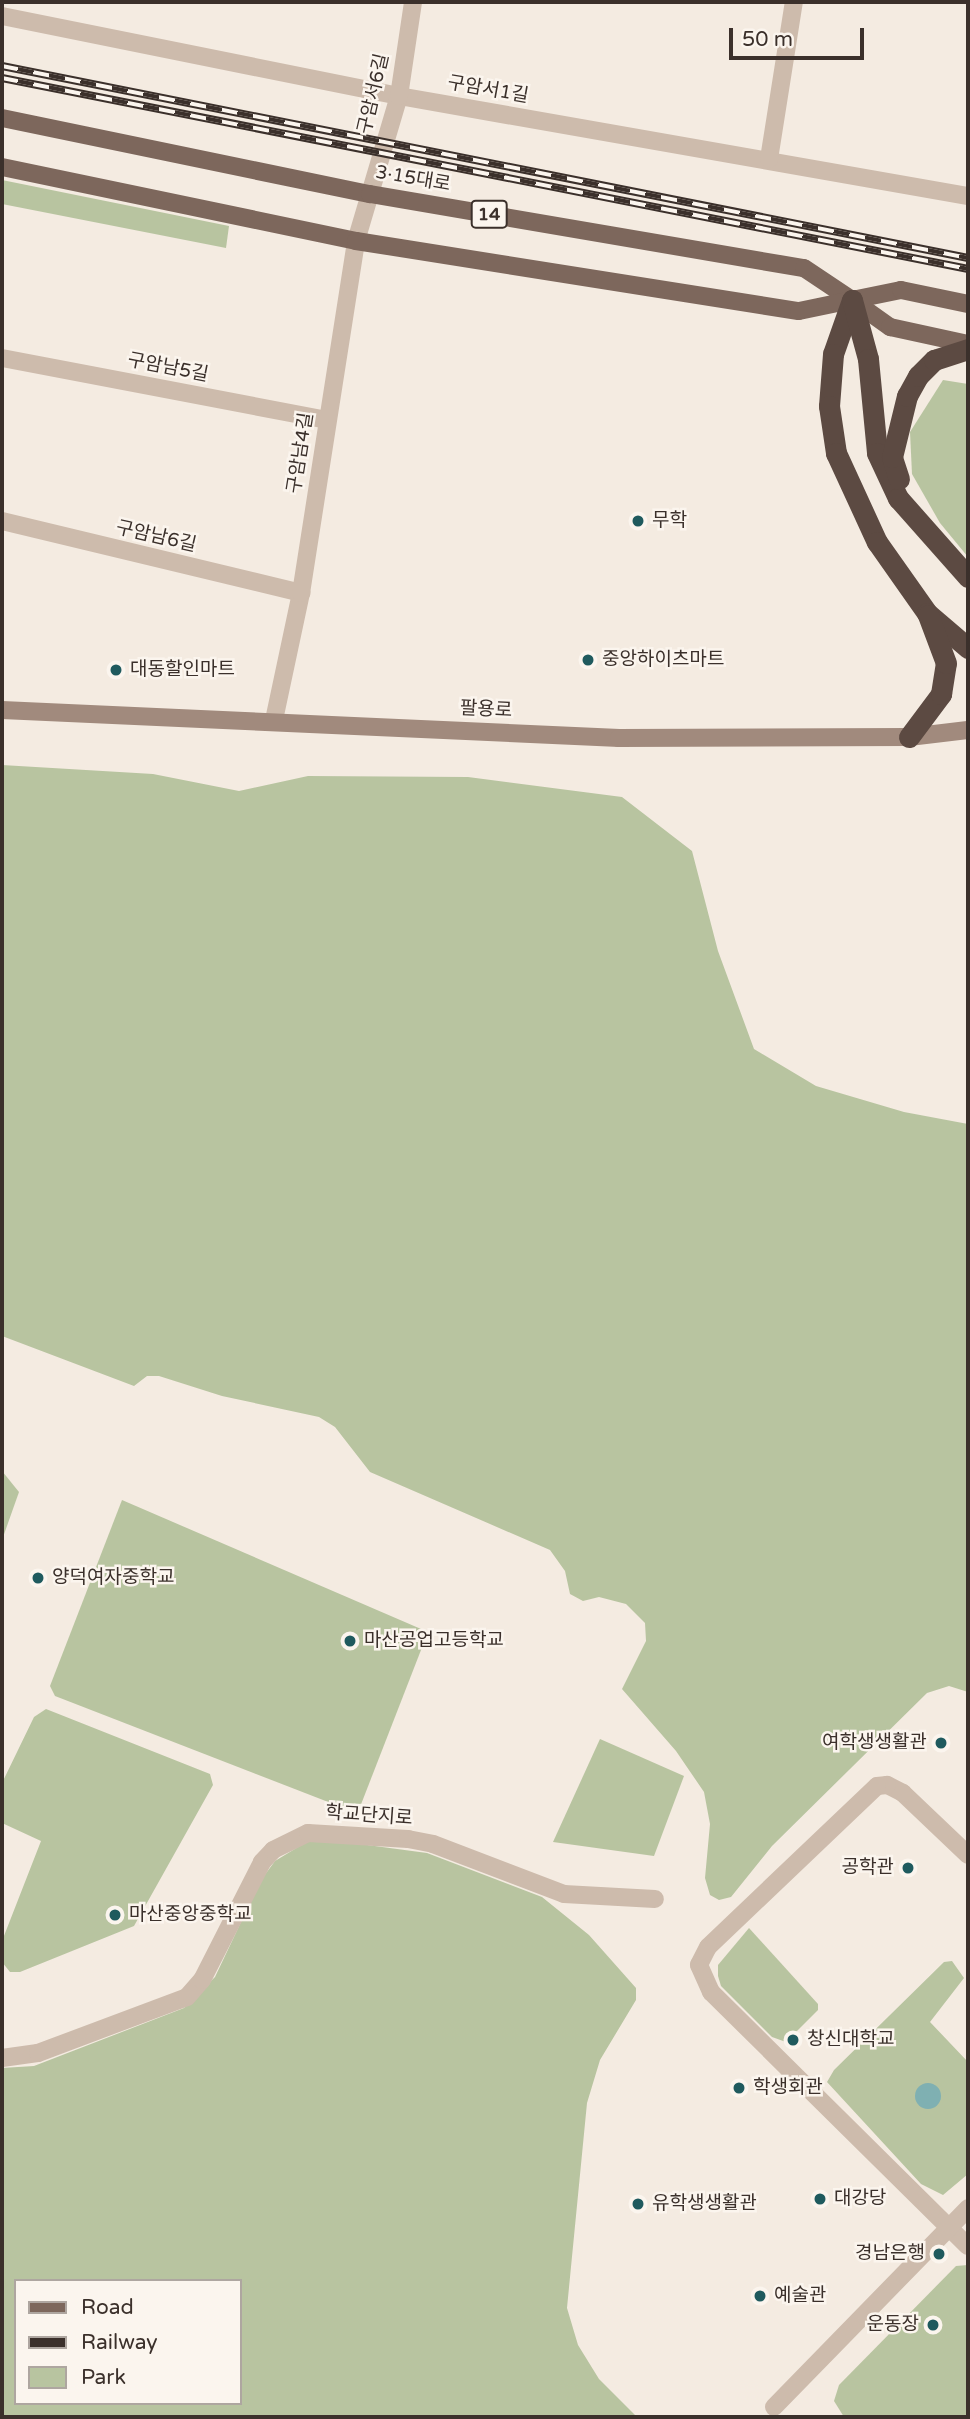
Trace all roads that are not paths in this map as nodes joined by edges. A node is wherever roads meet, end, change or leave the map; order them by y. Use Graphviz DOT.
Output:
graph roads {
  1 [pos="5,2"];
  2 [pos="413,2"];
  3 [pos="794,2"];
  4 [pos="2,17"];
  5 [pos="399,96"];
  6 [pos="2,118"];
  7 [pos="769,159"];
  8 [pos="2,167"];
  9 [pos="370,194"];
  10 [pos="968,196"];
  11 [pos="356,241"];
  12 [pos="852,300"];
  13 [pos="968,304"];
  14 [pos="968,346"];
  15 [pos="2,358"];
  16 [pos="327,420"];
  17 [pos="2,521"];
  18 [pos="942,546"];
  19 [pos="968,577"];
  20 [pos="301,593"];
  21 [pos="927,613"];
  22 [pos="968,648"];
  23 [pos="2,710"];
  24 [pos="274,720"];
  25 [pos="968,730"];
  26 [pos="909,737"];
  27 [pos="968,1855"];
  28 [pos="655,1899"];
  29 [pos="2,2058"];
  30 [pos="968,2208"];
  31 [pos="950,2227"];
  32 [pos="968,2246"];
  33 [pos="774,2407"];
  1 -- 4 [label="street"];
  2 -- 5 [label="street, 구암서6길"];
  3 -- 7 [label="street"];
  4 -- 5 [label="street, 구암서1길"];
  5 -- 7 [label="street, 구암서1길"];
  5 -- 9 [label="street, 구암서6길"];
  6 -- 9 [label="main road, 3·15대로 / 14"];
  7 -- 10 [label="street, 구암서1길"];
  8 -- 11 [label="main road"];
  9 -- 11 [label="street, 구암남4길"];
  9 -- 12 [label="main road, 3·15대로 / 14"];
  11 -- 12 [label="main road"];
  11 -- 16 [label="street, 구암남4길"];
  12 -- 13 [label="main road"];
  12 -- 14 [label="main road, 3·15대로 / 14"];
  12 -- 18 [label="highway"];
  12 -- 21 [label="highway"];
  14 -- 18 [label="highway"];
  15 -- 16 [label="street, 구암남5길"];
  16 -- 20 [label="street, 구암남4길"];
  17 -- 20 [label="street, 구암남6길"];
  18 -- 19 [label="highway"];
  20 -- 24 [label="street, 구암남4길"];
  21 -- 22 [label="highway"];
  21 -- 26 [label="highway"];
  23 -- 24 [label="main road, 팔용로"];
  24 -- 26 [label="main road, 팔용로"];
  25 -- 26 [label="main road, 팔용로"];
  27 -- 31 [label="street"];
  28 -- 29 [label="street, 학교단지로"];
  30 -- 31 [label="street"];
  31 -- 32 [label="street"];
  31 -- 33 [label="street"];
}
